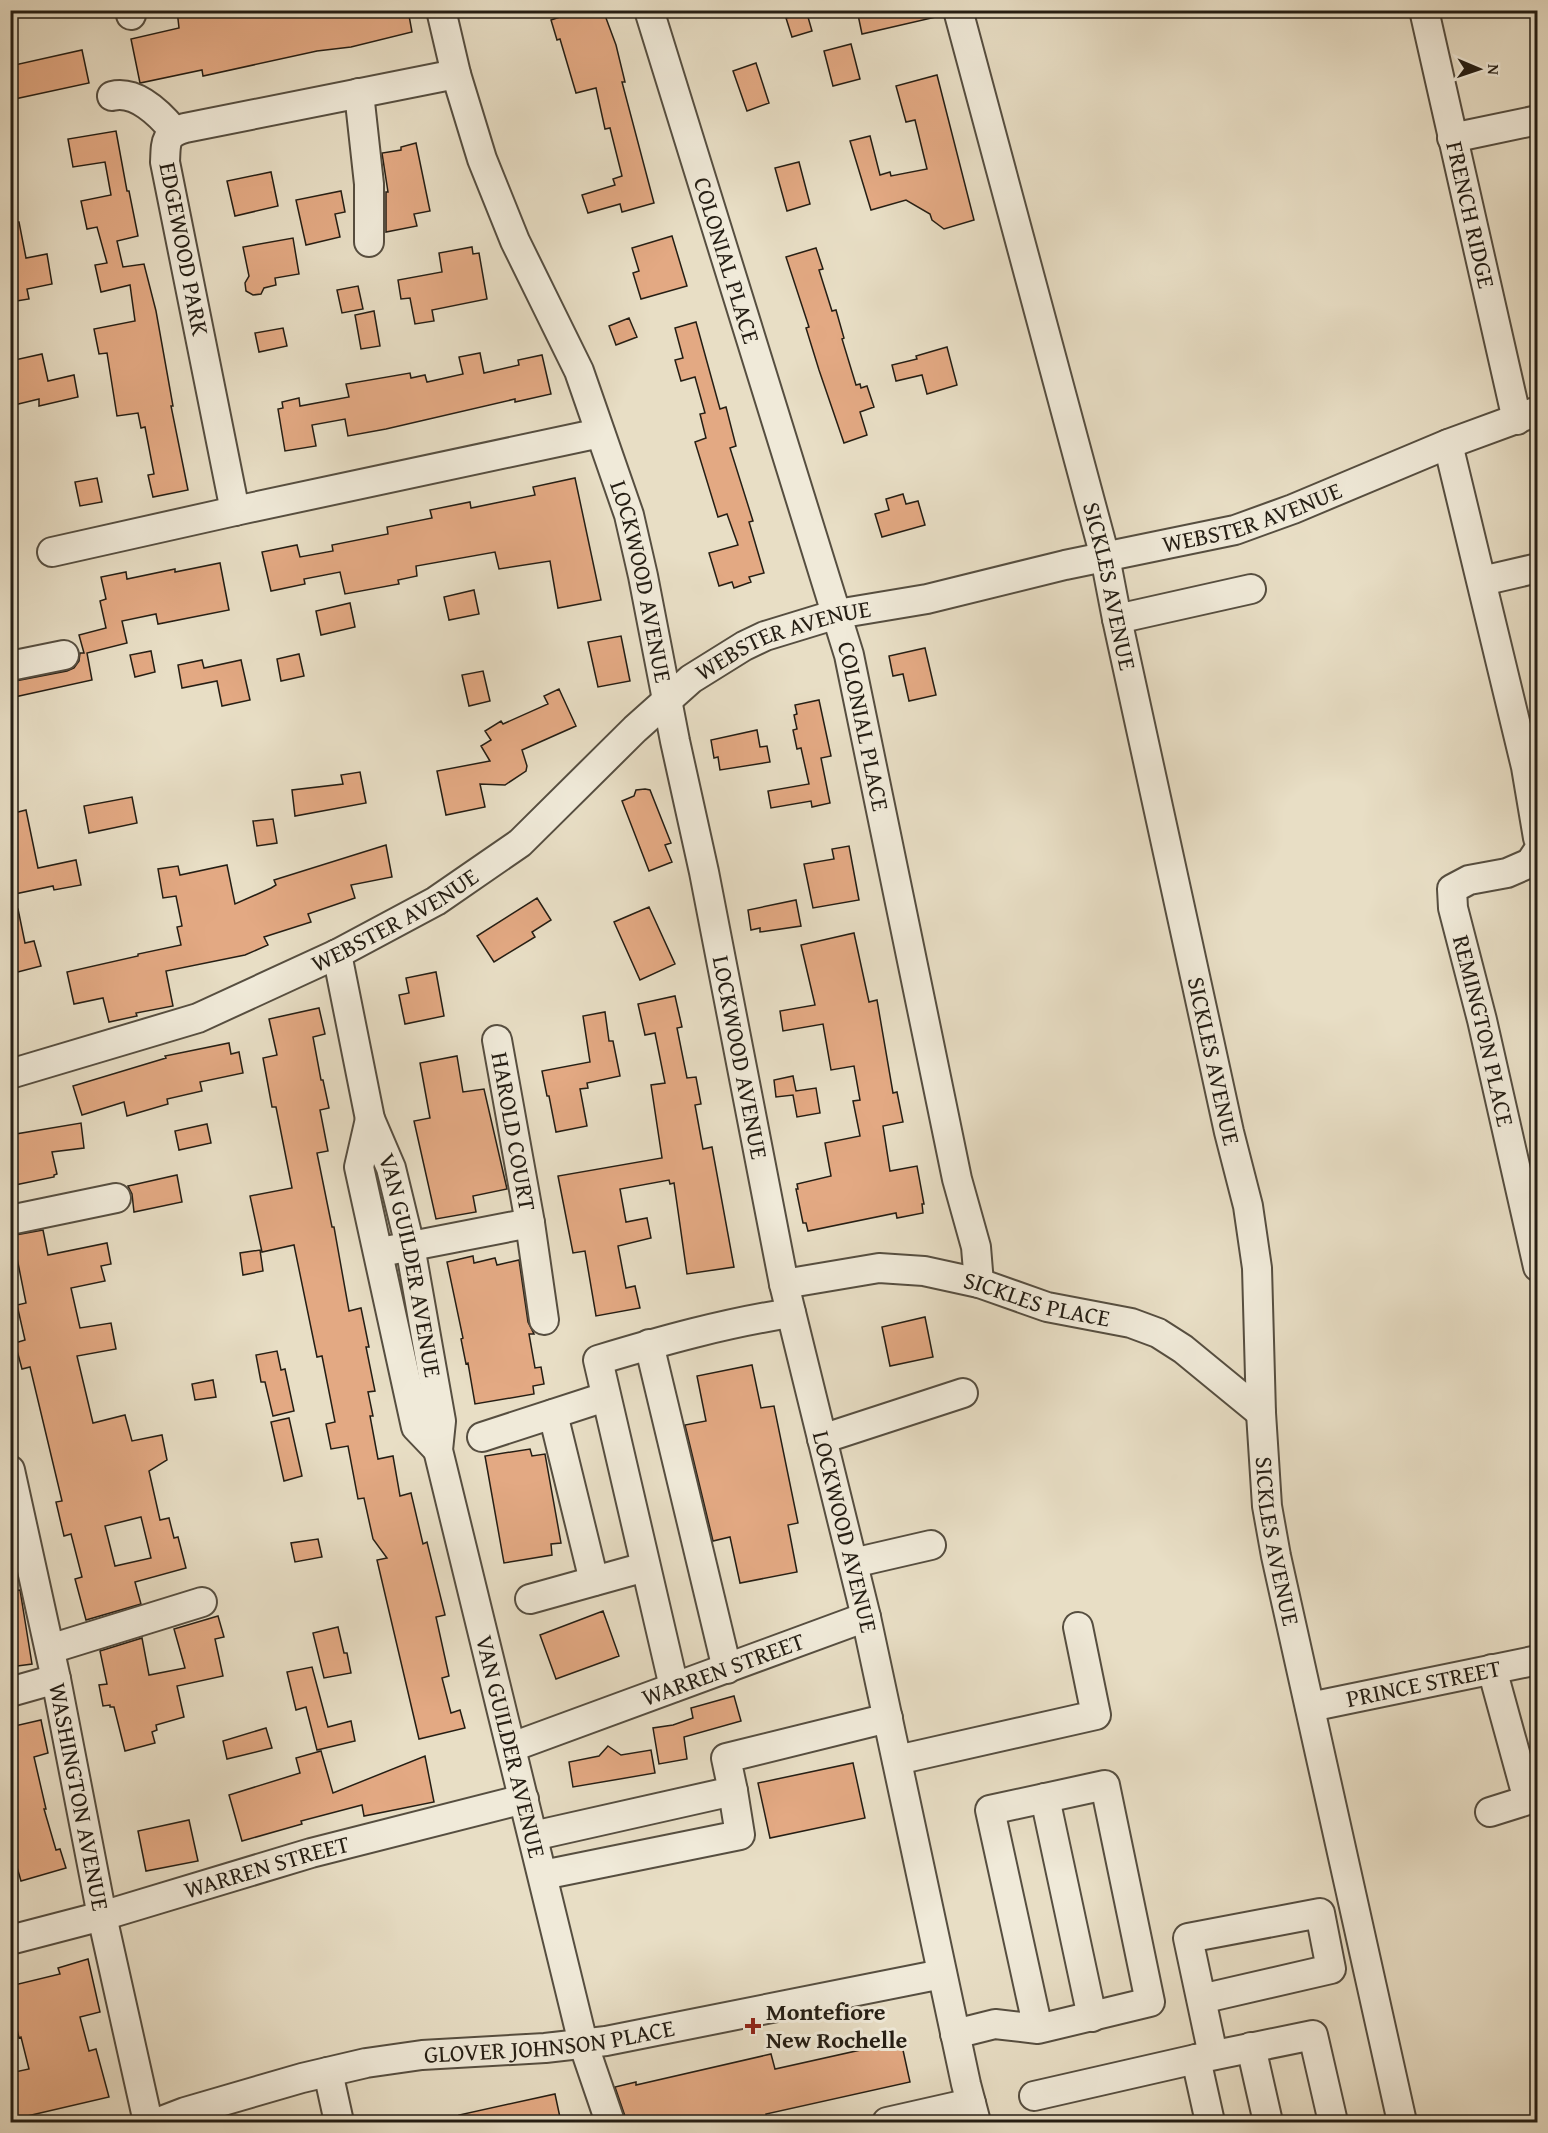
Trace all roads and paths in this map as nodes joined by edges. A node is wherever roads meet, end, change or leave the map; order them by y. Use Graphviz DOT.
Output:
graph roads {
  1 [pos="441,10"];
  2 [pos="650,10"];
  3 [pos="958,10"];
  4 [pos="1424,10"];
  5 [pos="456,74"];
  6 [pos="359,93"];
  7 [pos="112,96"];
  8 [pos="1538,120"];
  9 [pos="174,131"];
  10 [pos="1452,138"];
  11 [pos="369,242"];
  12 [pos="1527,415"];
  13 [pos="600,433"];
  14 [pos="1448,444"];
  15 [pos="235,511"];
  16 [pos="52,552"];
  17 [pos="1105,556"];
  18 [pos="1538,568"];
  19 [pos="1482,581"];
  20 [pos="1251,589"];
  21 [pos="837,614"];
  22 [pos="1117,619"];
  23 [pos="64,655"];
  24 [pos="10,666"];
  25 [pos="667,700"];
  26 [pos="1532,766"];
  27 [pos="1538,838"];
  28 [pos="1538,850"];
  29 [pos="337,954"];
  30 [pos="496,1041"];
  31 [pos="10,1074"];
  32 [pos="370,1119"];
  33 [pos="116,1198"];
  34 [pos="10,1220"];
  35 [pos="530,1223"];
  36 [pos="410,1246"];
  37 [pos="377,1253"];
  38 [pos="1538,1267"];
  39 [pos="979,1283"];
  40 [pos="784,1284"];
  41 [pos="791,1313"];
  42 [pos="544,1320"];
  43 [pos="649,1344"];
  44 [pos="963,1393"];
  45 [pos="605,1397"];
  46 [pos="1262,1413"];
  47 [pos="553,1414"];
  48 [pos="482,1437"];
  49 [pos="822,1439"];
  50 [pos="438,1450"];
  51 [pos="10,1470"];
  52 [pos="931,1545"];
  53 [pos="853,1563"];
  54 [pos="645,1567"];
  55 [pos="594,1581"];
  56 [pos="530,1599"];
  57 [pos="202,1602"];
  58 [pos="866,1617"];
  59 [pos="1078,1627"];
  60 [pos="50,1649"];
  61 [pos="1538,1660"];
  62 [pos="727,1669"];
  63 [pos="1492,1669"];
  64 [pos="56,1679"];
  65 [pos="674,1688"];
  66 [pos="10,1692"];
  67 [pos="1310,1707"];
  68 [pos="888,1718"];
  69 [pos="512,1747"];
  70 [pos="897,1760"];
  71 [pos="733,1791"];
  72 [pos="1046,1798"];
  73 [pos="524,1799"];
  74 [pos="1533,1799"];
  75 [pos="1490,1812"];
  76 [pos="585,1825"];
  77 [pos="533,1836"];
  78 [pos="594,1866"];
  79 [pos="543,1875"];
  80 [pos="102,1916"];
  81 [pos="10,1940"];
  82 [pos="942,1974"];
  83 [pos="1201,1998"];
  84 [pos="1092,2017"];
  85 [pos="1038,2028"];
  86 [pos="955,2034"];
  87 [pos="583,2043"];
  88 [pos="1251,2047"];
  89 [pos="1205,2057"];
  90 [pos="328,2072"];
  91 [pos="1034,2096"];
  92 [pos="973,2113"];
  93 [pos="148,2122"];
  94 [pos="159,2122"];
  95 [pos="339,2122"];
  96 [pos="610,2122"];
  97 [pos="887,2122"];
  98 [pos="1210,2122"];
  99 [pos="1268,2122"];
  100 [pos="1333,2122"];
  101 [pos="1402,2122"];
  1 -- 5 [label="street, LOCKWOOD AVENUE"];
  2 -- 21 [label="street, COLONIAL PLACE"];
  3 -- 17 [label="street, SICKLES AVENUE"];
  4 -- 10 [label="street, FRENCH RIDGE"];
  5 -- 6 [label="street, EDGEWOOD PARK"];
  5 -- 13 [label="street, LOCKWOOD AVENUE"];
  6 -- 9 [label="street, EDGEWOOD PARK"];
  6 -- 11 [label="street"];
  7 -- 9 [label="street"];
  8 -- 10 [label="street"];
  9 -- 15 [label="street, EDGEWOOD PARK"];
  10 -- 12 [label="street, FRENCH RIDGE"];
  12 -- 14 [label="street, WEBSTER AVENUE"];
  13 -- 15 [label="street"];
  13 -- 25 [label="street, LOCKWOOD AVENUE"];
  14 -- 17 [label="street, WEBSTER AVENUE"];
  14 -- 19 [label="street"];
  15 -- 16 [label="street"];
  17 -- 21 [label="street, WEBSTER AVENUE"];
  17 -- 22 [label="street, SICKLES AVENUE"];
  18 -- 19 [label="street"];
  19 -- 26 [label="street"];
  20 -- 22 [label="street"];
  21 -- 25 [label="street, WEBSTER AVENUE"];
  21 -- 39 [label="street, COLONIAL PLACE"];
  22 -- 46 [label="street, SICKLES AVENUE"];
  23 -- 24 [label="street"];
  25 -- 29 [label="street, WEBSTER AVENUE"];
  25 -- 40 [label="street, LOCKWOOD AVENUE"];
  26 -- 27 [label="street"];
  28 -- 38 [label="street, REMINGTON PLACE"];
  29 -- 31 [label="street, WEBSTER AVENUE"];
  29 -- 32 [label="street, VAN GUILDER AVENUE"];
  30 -- 35 [label="street, HAROLD COURT"];
  32 -- 36 [label="street, VAN GUILDER AVENUE"];
  32 -- 37 [label="street, VAN GUILDER AVENUE"];
  33 -- 34 [label="street"];
  35 -- 36 [label="street, HAROLD COURT"];
  35 -- 42 [label="street, HAROLD COURT"];
  36 -- 37 [label="street, HAROLD COURT"];
  36 -- 50 [label="street, VAN GUILDER AVENUE"];
  37 -- 50 [label="street, VAN GUILDER AVENUE"];
  39 -- 40 [label="street, SICKLES PLACE"];
  39 -- 46 [label="street, SICKLES PLACE"];
  40 -- 41 [label="street, LOCKWOOD AVENUE"];
  41 -- 43 [label="street"];
  41 -- 49 [label="street, LOCKWOOD AVENUE"];
  43 -- 45 [label="street"];
  43 -- 62 [label="street"];
  44 -- 49 [label="street"];
  45 -- 47 [label="street"];
  45 -- 54 [label="street"];
  46 -- 67 [label="street, SICKLES AVENUE"];
  47 -- 48 [label="street"];
  47 -- 55 [label="street"];
  49 -- 53 [label="street, LOCKWOOD AVENUE"];
  50 -- 69 [label="street, VAN GUILDER AVENUE"];
  51 -- 60 [label="street, WASHINGTON AVENUE"];
  52 -- 53 [label="street"];
  53 -- 58 [label="street, LOCKWOOD AVENUE"];
  54 -- 55 [label="street"];
  54 -- 65 [label="street"];
  55 -- 56 [label="street"];
  57 -- 60 [label="street"];
  58 -- 62 [label="street, WARREN STREET"];
  58 -- 68 [label="street, LOCKWOOD AVENUE"];
  59 -- 70 [label="street"];
  60 -- 64 [label="street, WASHINGTON AVENUE"];
  61 -- 63 [label="street, PRINCE STREET"];
  62 -- 65 [label="street, WARREN STREET"];
  63 -- 67 [label="street, PRINCE STREET"];
  63 -- 74 [label="street"];
  64 -- 66 [label="street"];
  64 -- 80 [label="street, WASHINGTON AVENUE"];
  65 -- 69 [label="street, WARREN STREET"];
  67 -- 101 [label="street, SICKLES AVENUE"];
  68 -- 70 [label="street, LOCKWOOD AVENUE"];
  68 -- 71 [label="street"];
  69 -- 73 [label="street, VAN GUILDER AVENUE"];
  70 -- 82 [label="street, LOCKWOOD AVENUE"];
  71 -- 76 [label="street"];
  71 -- 78 [label="street"];
  72 -- 84 [label="street"];
  72 -- 84 [label="street"];
  72 -- 85 [label="street"];
  73 -- 77 [label="street, VAN GUILDER AVENUE"];
  73 -- 80 [label="street, WARREN STREET"];
  74 -- 75 [label="street"];
  76 -- 77 [label="street"];
  76 -- 78 [label="street"];
  77 -- 79 [label="street, VAN GUILDER AVENUE"];
  78 -- 79 [label="street"];
  79 -- 87 [label="street, VAN GUILDER AVENUE"];
  80 -- 81 [label="street, WARREN STREET"];
  80 -- 93 [label="street, WASHINGTON AVENUE"];
  82 -- 86 [label="street, LOCKWOOD AVENUE"];
  82 -- 87 [label="street, GLOVER JOHNSON PLACE"];
  83 -- 83 [label="street"];
  83 -- 89 [label="street"];
  84 -- 85 [label="street"];
  85 -- 86 [label="street"];
  86 -- 92 [label="street, LOCKWOOD AVENUE"];
  87 -- 90 [label="street, GLOVER JOHNSON PLACE"];
  87 -- 96 [label="street, VAN GUILDER AVENUE"];
  88 -- 89 [label="street"];
  88 -- 99 [label="street"];
  88 -- 100 [label="street"];
  89 -- 91 [label="street"];
  89 -- 98 [label="street"];
  90 -- 94 [label="street, GLOVER JOHNSON PLACE"];
  90 -- 95 [label="street"];
  92 -- 97 [label="street"];
}
